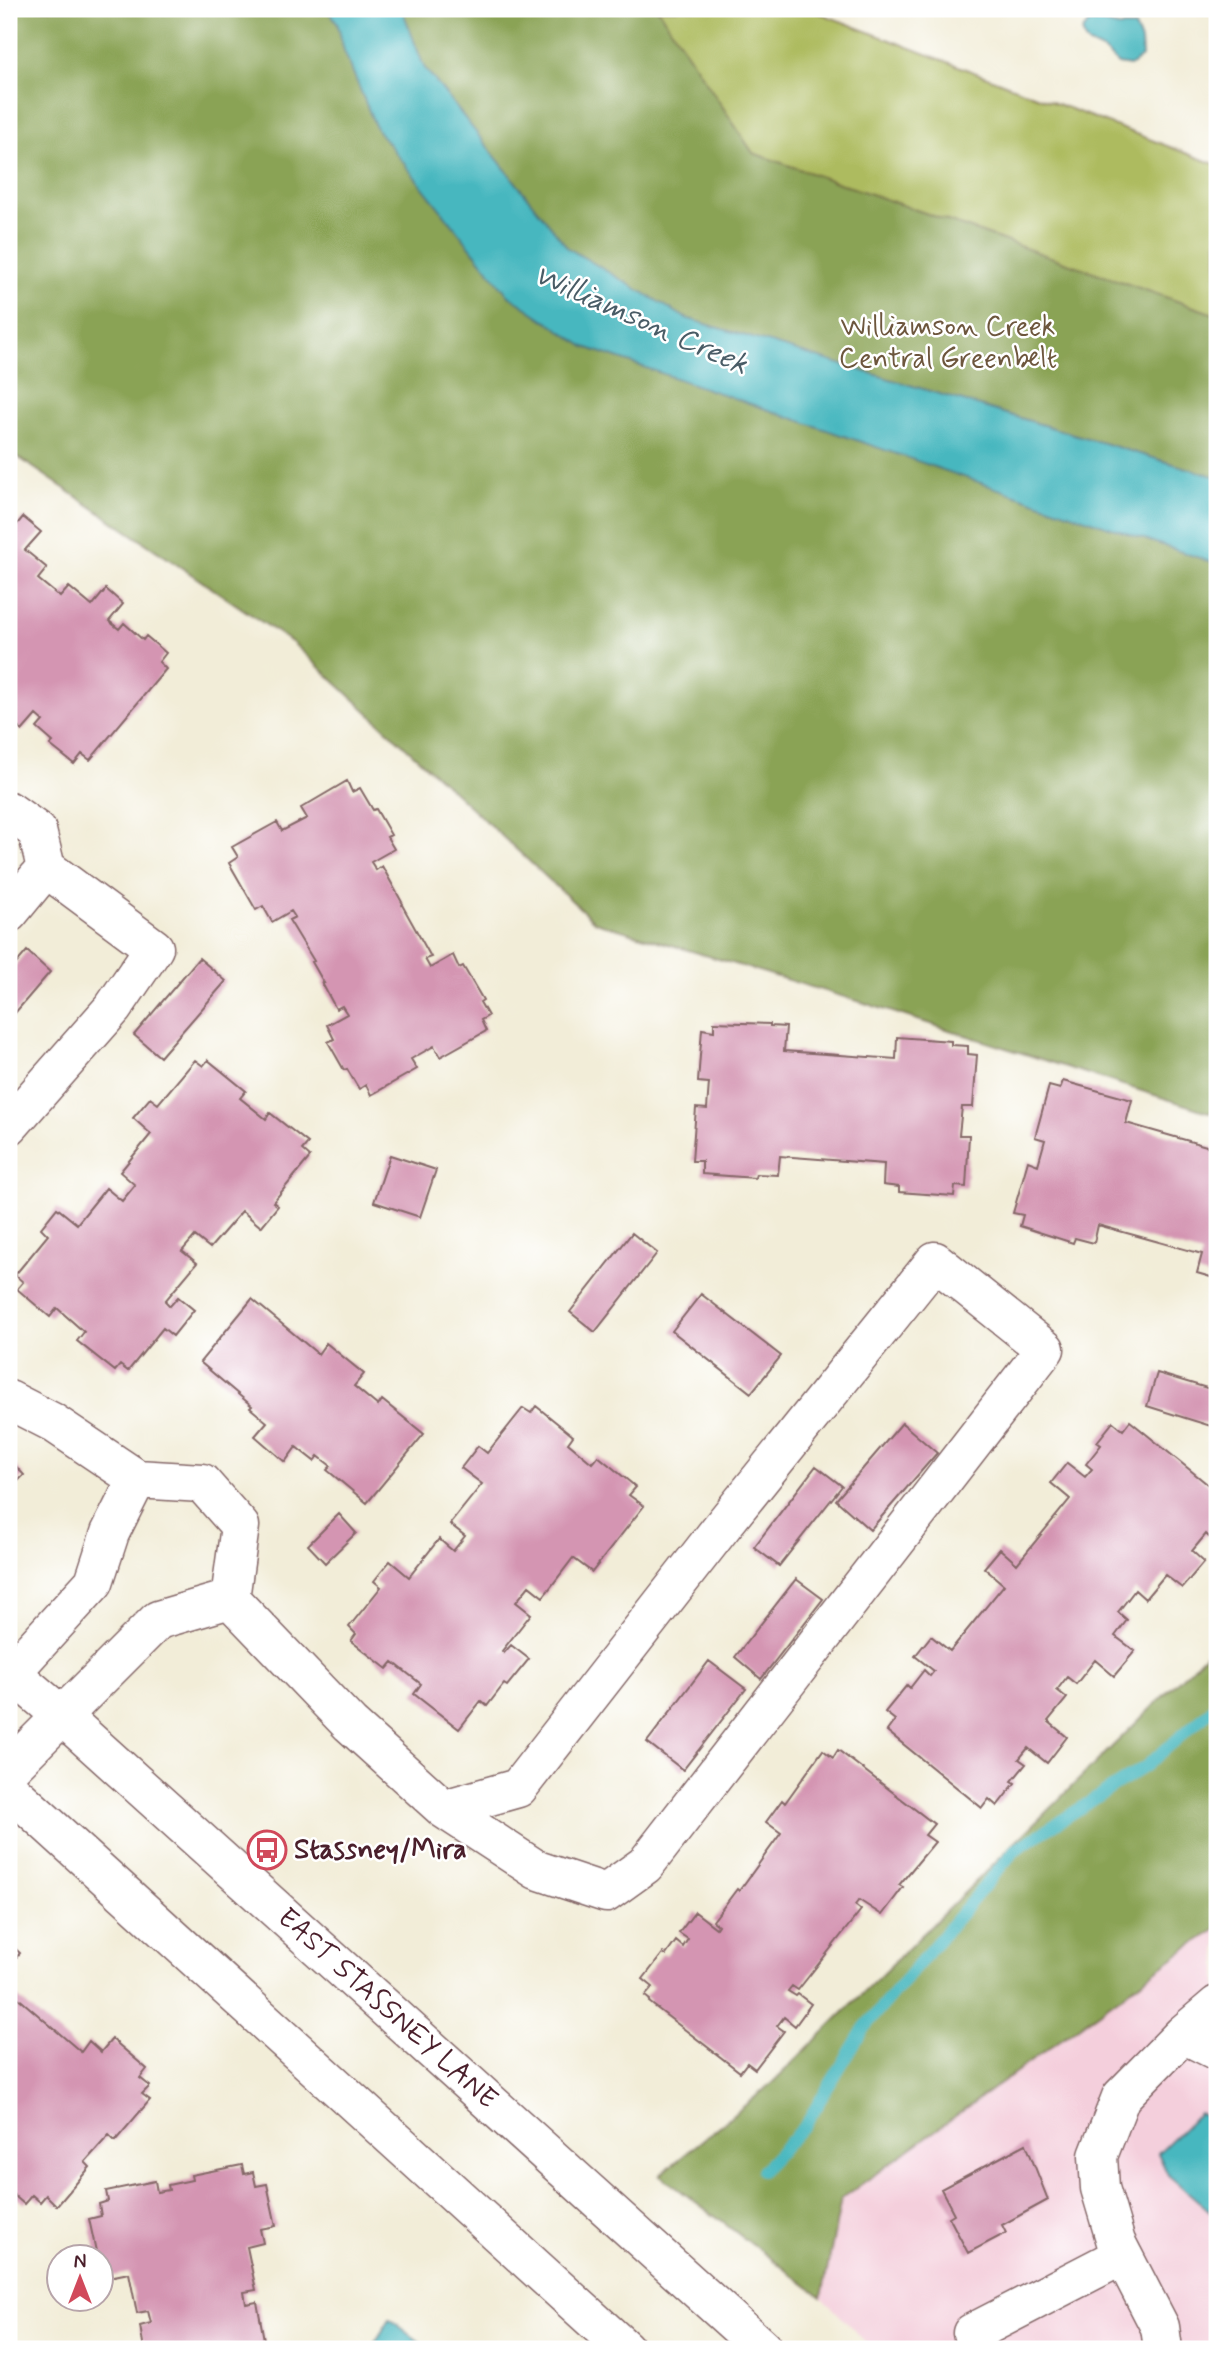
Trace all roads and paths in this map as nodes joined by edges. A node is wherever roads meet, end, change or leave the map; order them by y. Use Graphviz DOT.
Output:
graph roads {
  1 [pos="9,810"];
  2 [pos="46,868"];
  3 [pos="9,913"];
  4 [pos="9,1126"];
  5 [pos="9,1400"];
  6 [pos="136,1479"];
  7 [pos="230,1599"];
  8 [pos="9,1673"];
  9 [pos="62,1716"];
  10 [pos="9,1769"];
  11 [pos="9,1789"];
  12 [pos="444,1809"];
  13 [pos="1217,2005"];
  14 [pos="1183,2034"];
  15 [pos="1217,2052"];
  16 [pos="1121,2256"];
  17 [pos="972,2333"];
  18 [pos="625,2349"];
  19 [pos="763,2349"];
  20 [pos="1163,2349"];
  1 -- 2 [label="main road"];
  2 -- 3 [label="main road"];
  2 -- 4 [label="main road"];
  5 -- 6 [label="main road"];
  6 -- 7 [label="main road"];
  6 -- 8 [label="main road"];
  7 -- 9 [label="main road"];
  7 -- 12 [label="main road"];
  8 -- 9 [label="main road, EAST STASSNEY LANE"];
  9 -- 10 [label="main road"];
  9 -- 19 [label="main road, EAST STASSNEY LANE"];
  11 -- 18 [label="main road"];
  12 -- 12 [label="main road"];
  13 -- 14 [label="main road"];
  14 -- 15 [label="main road"];
  14 -- 16 [label="main road"];
  16 -- 17 [label="main road"];
  16 -- 20 [label="main road"];
}
